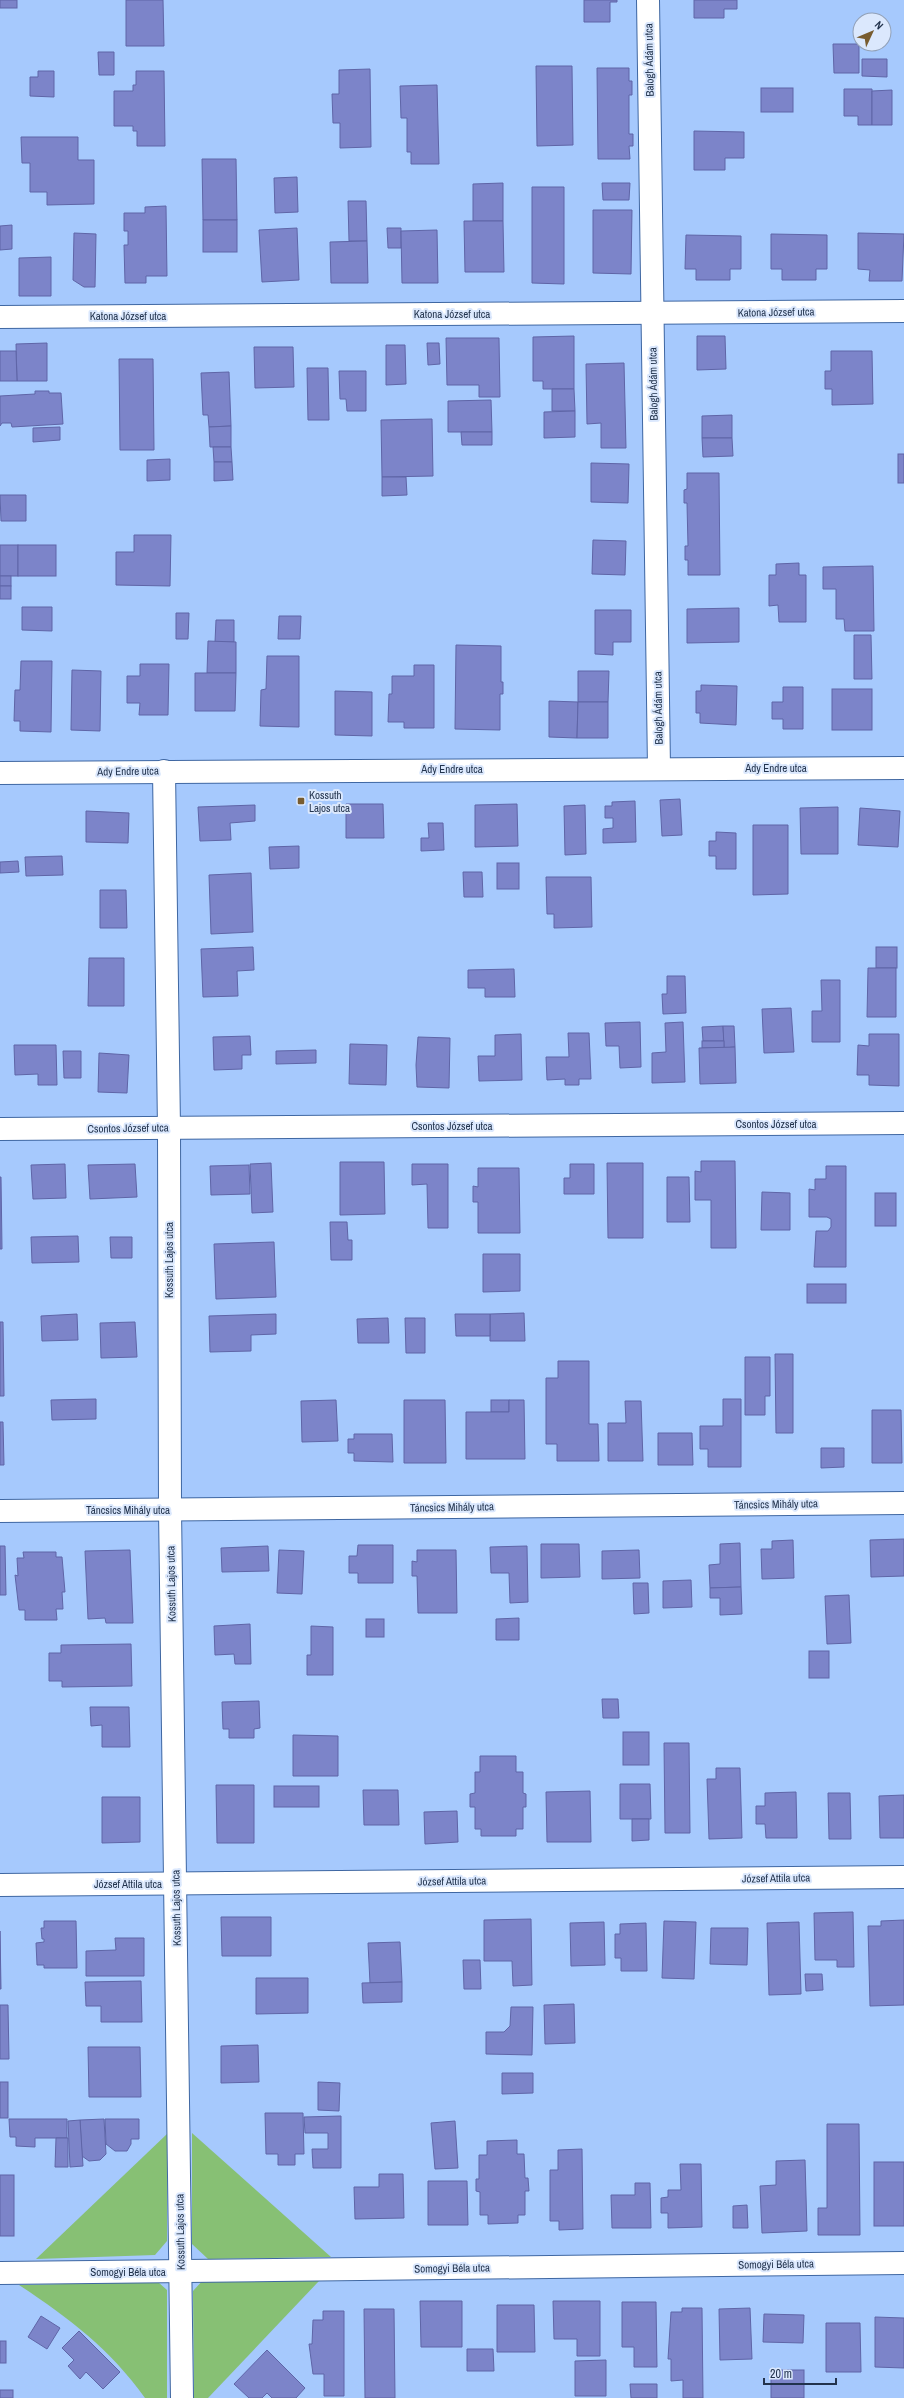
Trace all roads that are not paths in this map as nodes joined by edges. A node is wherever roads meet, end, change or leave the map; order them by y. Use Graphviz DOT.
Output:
graph roads {
  1 [pos="648,0"];
  2 [pos="904,311"];
  3 [pos="652,314"];
  4 [pos="0,317"];
  5 [pos="659,768"];
  6 [pos="904,768"];
  7 [pos="164,771"];
  8 [pos="0,773"];
  9 [pos="904,1123"];
  10 [pos="169,1128"];
  11 [pos="0,1129"];
  12 [pos="904,1503"];
  13 [pos="170,1510"];
  14 [pos="0,1511"];
  15 [pos="904,1877"];
  16 [pos="176,1884"];
  17 [pos="0,1885"];
  18 [pos="904,2263"];
  19 [pos="181,2271"];
  20 [pos="0,2273"];
  21 [pos="182,2398"];
  1 -- 3 [label="street, Balogh Ádám utca"];
  2 -- 3 [label="street, Katona József utca"];
  3 -- 4 [label="street, Katona József utca"];
  3 -- 5 [label="street, Balogh Ádám utca"];
  5 -- 6 [label="street, Ady Endre utca"];
  5 -- 7 [label="street, Ady Endre utca"];
  7 -- 8 [label="street, Ady Endre utca"];
  7 -- 10 [label="street, Kossuth Lajos utca"];
  9 -- 10 [label="street, Csontos József utca"];
  10 -- 11 [label="street, Csontos József utca"];
  10 -- 13 [label="street, Kossuth Lajos utca"];
  12 -- 13 [label="street, Táncsics Mihály utca"];
  13 -- 14 [label="street, Táncsics Mihály utca"];
  13 -- 16 [label="street, Kossuth Lajos utca"];
  15 -- 16 [label="street, József Attila utca"];
  16 -- 17 [label="street, József Attila utca"];
  16 -- 19 [label="street, Kossuth Lajos utca"];
  18 -- 19 [label="street, Somogyi Béla utca"];
  19 -- 20 [label="street, Somogyi Béla utca"];
  19 -- 21 [label="street, Kossuth Lajos utca"];
}
